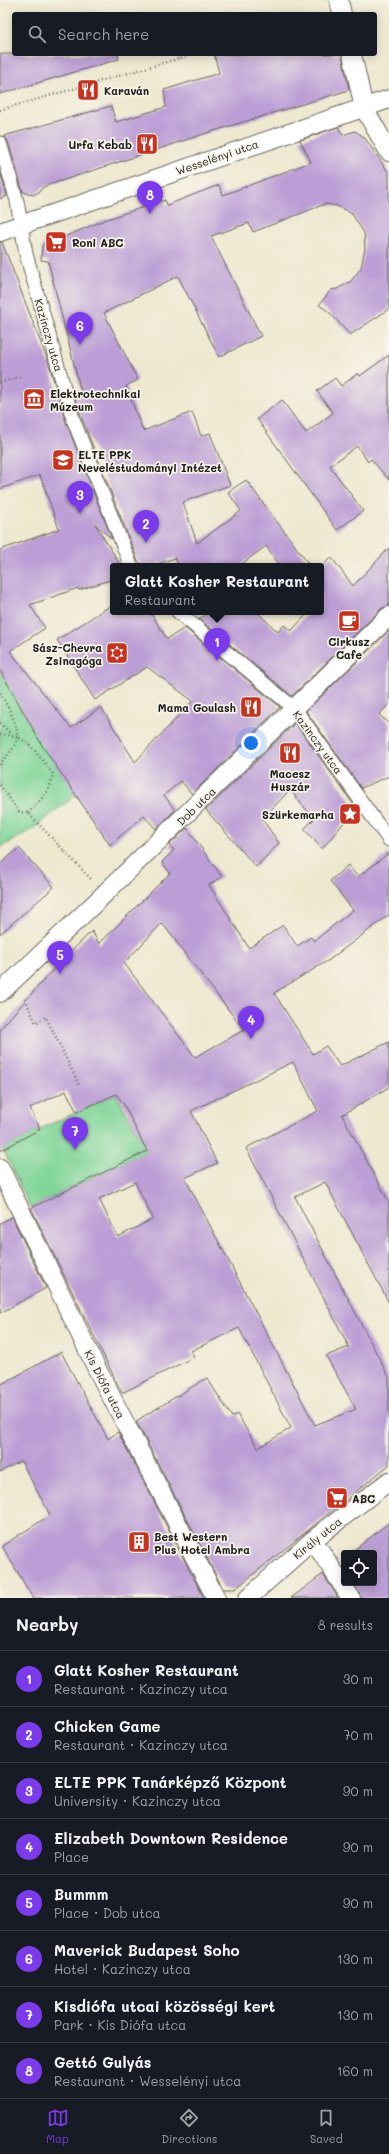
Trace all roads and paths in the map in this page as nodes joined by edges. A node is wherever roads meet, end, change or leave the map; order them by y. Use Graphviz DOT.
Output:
graph roads {
  1 [pos="339,0"];
  2 [pos="342,12"];
  3 [pos="188,56"];
  4 [pos="352,56"];
  5 [pos="389,99"];
  6 [pos="364,108"];
  7 [pos="0,110"];
  8 [pos="0,143"];
  9 [pos="389,152"];
  10 [pos="21,225"];
  11 [pos="0,232"];
  12 [pos="22,376"];
  13 [pos="0,383"];
  14 [pos="130,563"];
  15 [pos="182,615"];
  16 [pos="389,616"];
  17 [pos="0,693"];
  18 [pos="295,709"];
  19 [pos="0,723"];
  20 [pos="11,734"];
  21 [pos="0,735"];
  22 [pos="17,736"];
  23 [pos="0,765"];
  24 [pos="0,785"];
  25 [pos="28,812"];
  26 [pos="389,840"];
  27 [pos="87,874"];
  28 [pos="0,993"];
  29 [pos="25,999"];
  30 [pos="80,1087"];
  31 [pos="0,1168"];
  32 [pos="389,1481"];
  33 [pos="313,1540"];
  34 [pos="216,1598"];
  35 [pos="248,1598"];
  36 [pos="351,1598"];
  1 -- 2 [label="street"];
  3 -- 7 [label="path"];
  4 -- 6 [label="street"];
  5 -- 6 [label="street, Wesselényi utca"];
  6 -- 9 [label="street"];
  6 -- 10 [label="street, Wesselényi utca"];
  8 -- 10 [label="street, Kazinczy utca"];
  10 -- 11 [label="street, Wesselényi utca"];
  10 -- 14 [label="street, Kazinczy utca"];
  12 -- 13 [label="path"];
  15 -- 18 [label="street, Kazinczy utca"];
  16 -- 18 [label="street, Dob utca"];
  17 -- 22 [label="path"];
  18 -- 26 [label="street, Kazinczy utca"];
  18 -- 28 [label="street, Dob utca"];
  19 -- 20 [label="path"];
  20 -- 21 [label="path"];
  20 -- 22 [label="path"];
  22 -- 23 [label="path"];
  22 -- 25 [label="path"];
  24 -- 25 [label="path"];
  25 -- 27 [label="path"];
  29 -- 30 [label="path"];
  31 -- 34 [label="street, Kis Diófa utca"];
  32 -- 33 [label="street, Király utca"];
  33 -- 35 [label="street, Király utca"];
  33 -- 36 [label="street"];
}
